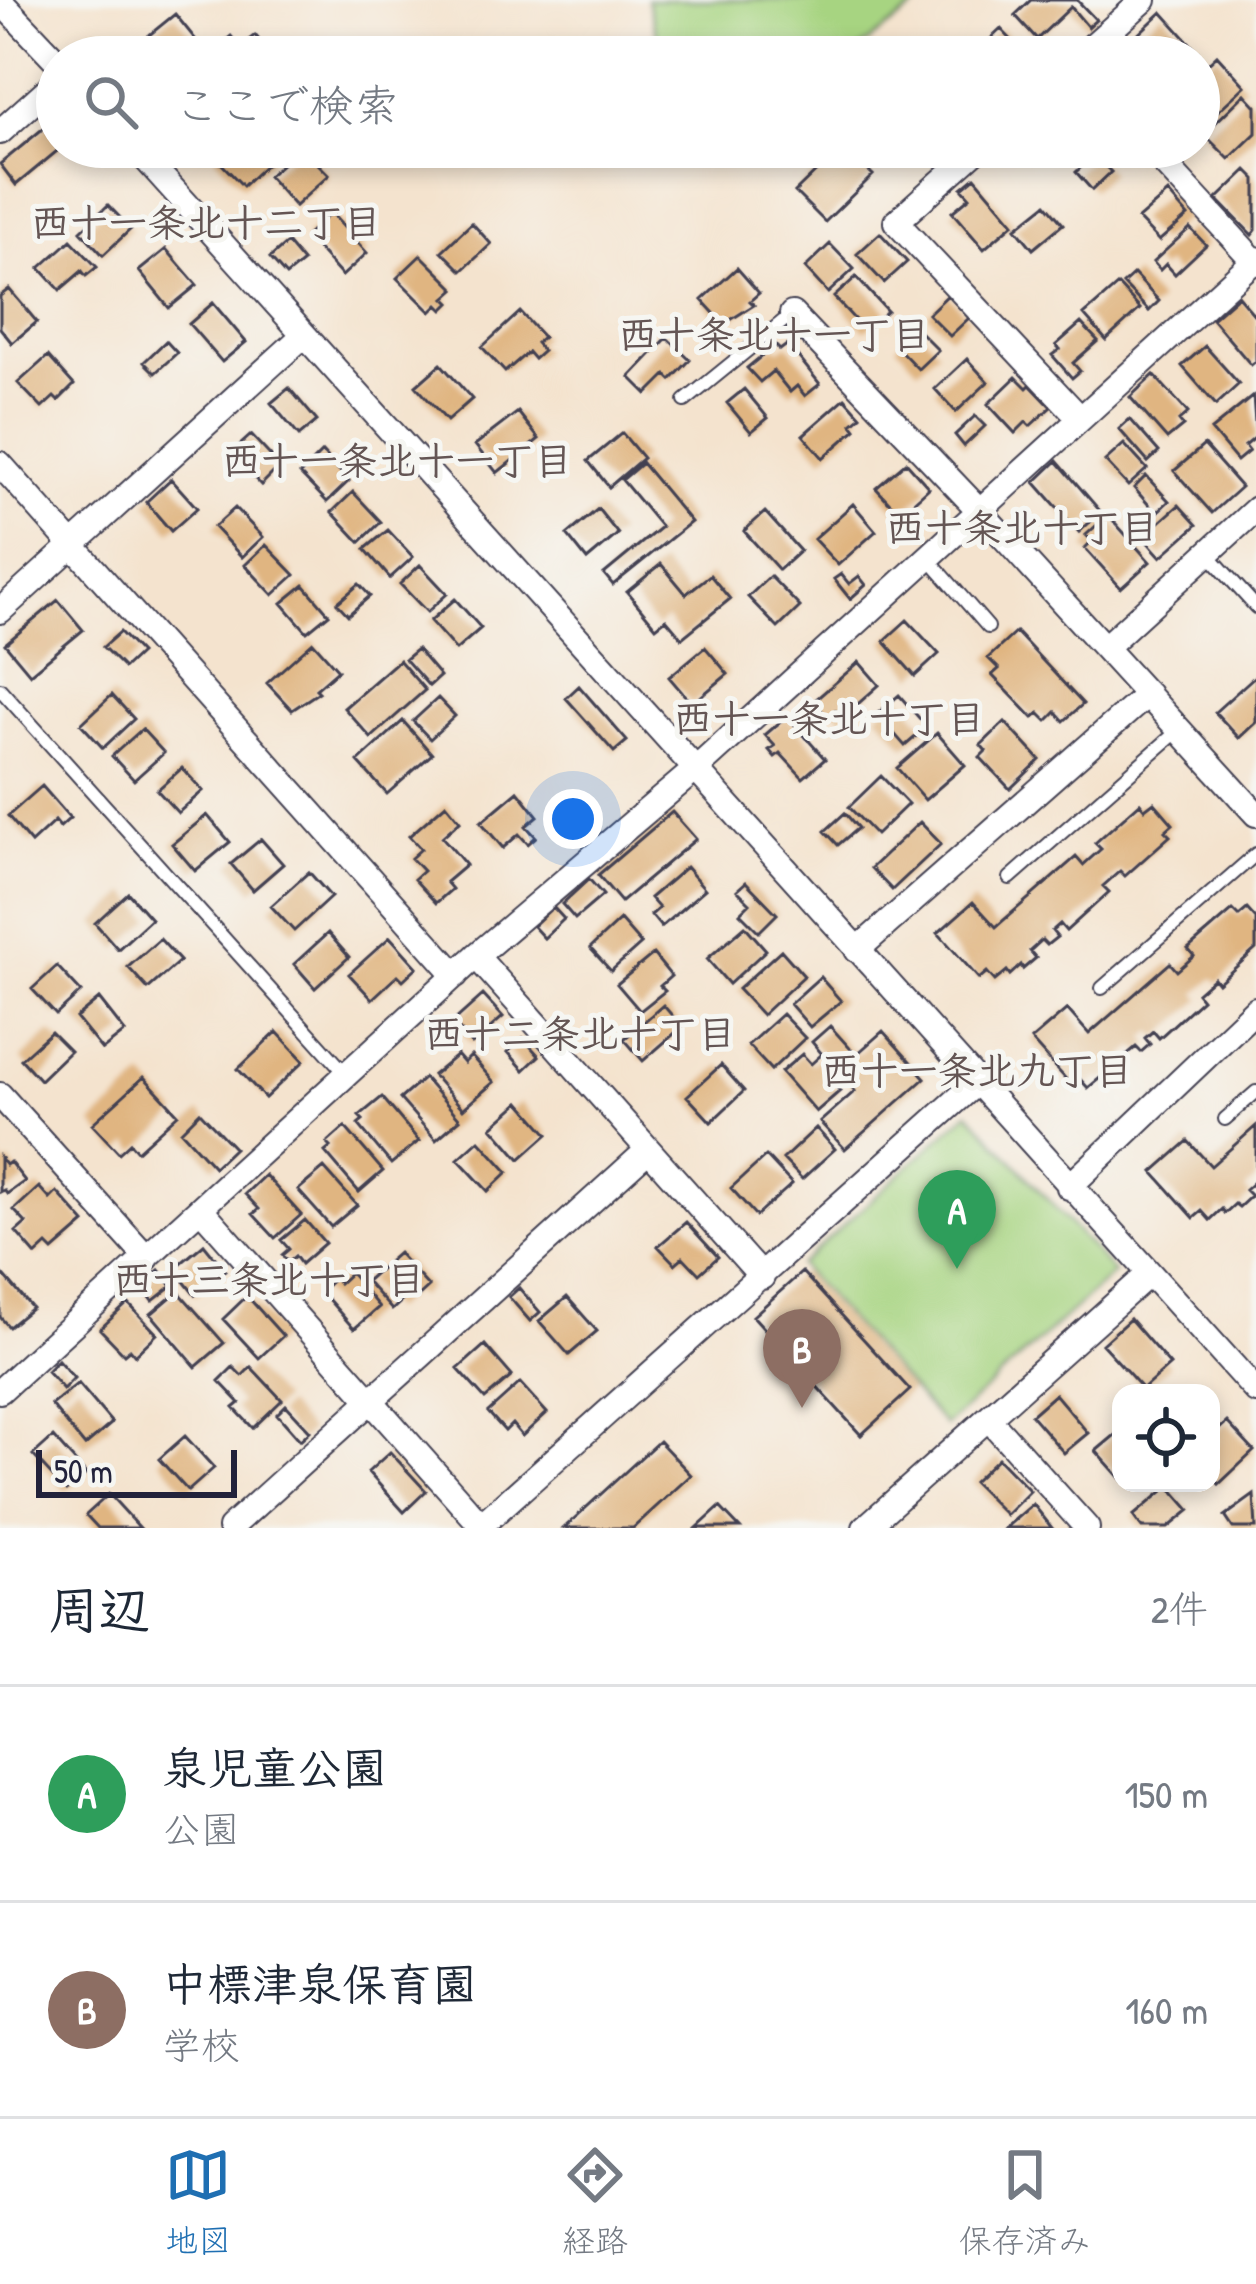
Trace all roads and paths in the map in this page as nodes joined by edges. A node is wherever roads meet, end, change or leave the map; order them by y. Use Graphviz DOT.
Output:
graph roads {
  1 [pos="1144,0"];
  2 [pos="0,1"];
  3 [pos="1104,36"];
  4 [pos="36,39"];
  5 [pos="36,100"];
  6 [pos="0,132"];
  7 [pos="154,168"];
  8 [pos="956,168"];
  9 [pos="1169,168"];
  10 [pos="1255,261"];
  11 [pos="792,314"];
  12 [pos="304,335"];
  13 [pos="686,401"];
  14 [pos="1080,418"];
  15 [pos="0,464"];
  16 [pos="1256,509"];
  17 [pos="979,510"];
  18 [pos="72,545"];
  19 [pos="1207,554"];
  20 [pos="927,557"];
  21 [pos="1256,607"];
  22 [pos="0,611"];
  23 [pos="988,627"];
  24 [pos="1105,647"];
  25 [pos="0,689"];
  26 [pos="1148,694"];
  27 [pos="1180,729"];
  28 [pos="696,770"];
  29 [pos="1256,814"];
  30 [pos="1256,854"];
  31 [pos="1010,878"];
  32 [pos="857,950"];
  33 [pos="476,956"];
  34 [pos="456,975"];
  35 [pos="1102,988"];
  36 [pos="1256,1009"];
  37 [pos="347,1075"];
  38 [pos="976,1083"];
  39 [pos="1256,1092"];
  40 [pos="0,1095"];
  41 [pos="1225,1119"];
  42 [pos="648,1150"];
  43 [pos="1069,1186"];
  44 [pos="201,1209"];
  45 [pos="147,1258"];
  46 [pos="1149,1274"];
  47 [pos="761,1277"];
  48 [pos="0,1391"];
  49 [pos="1256,1391"];
  50 [pos="372,1401"];
  51 [pos="988,1418"];
  52 [pos="479,1526"];
  53 [pos="230,1528"];
  54 [pos="865,1528"];
  55 [pos="1088,1528"];
  1 -- 3 [label="street"];
  2 -- 4 [label="street"];
  5 -- 6 [label="street"];
  7 -- 12 [label="street"];
  8 -- 14 [label="street"];
  9 -- 10 [label="street"];
  10 -- 14 [label="street"];
  11 -- 13 [label="lane"];
  11 -- 17 [label="street"];
  12 -- 18 [label="street"];
  12 -- 28 [label="street"];
  14 -- 17 [label="street"];
  15 -- 18 [label="street"];
  16 -- 19 [label="street"];
  17 -- 20 [label="street"];
  17 -- 24 [label="street"];
  18 -- 22 [label="street"];
  18 -- 34 [label="street"];
  19 -- 21 [label="lane"];
  19 -- 24 [label="street"];
  20 -- 23 [label="lane"];
  20 -- 28 [label="street"];
  24 -- 26 [label="street"];
  25 -- 37 [label="lane"];
  26 -- 27 [label="street"];
  26 -- 32 [label="street"];
  27 -- 29 [label="street"];
  27 -- 31 [label="lane"];
  28 -- 32 [label="street"];
  28 -- 33 [label="street"];
  30 -- 35 [label="lane"];
  32 -- 38 [label="street"];
  33 -- 34 [label="street"];
  33 -- 42 [label="street"];
  34 -- 37 [label="street"];
  36 -- 43 [label="street"];
  37 -- 44 [label="street"];
  38 -- 43 [label="street"];
  38 -- 47 [label="street"];
  39 -- 41 [label="lane"];
  40 -- 45 [label="street"];
  42 -- 47 [label="street"];
  42 -- 50 [label="street"];
  43 -- 46 [label="street"];
  44 -- 45 [label="street"];
  44 -- 50 [label="street"];
  45 -- 48 [label="street"];
  46 -- 49 [label="street"];
  46 -- 51 [label="street"];
  47 -- 52 [label="street"];
  50 -- 52 [label="street"];
  50 -- 53 [label="street"];
  51 -- 54 [label="street"];
  51 -- 55 [label="street"];
}
